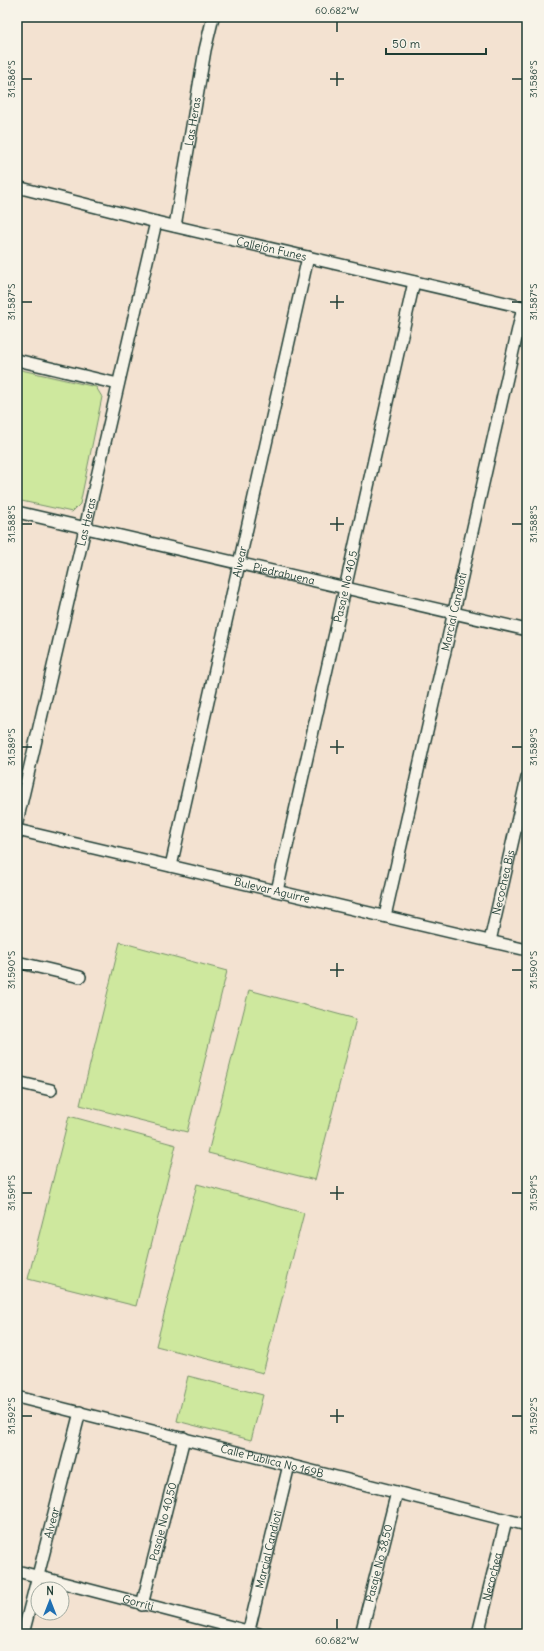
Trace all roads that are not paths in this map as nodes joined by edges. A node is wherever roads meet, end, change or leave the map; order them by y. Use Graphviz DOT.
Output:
graph roads {
  1 [pos="213,17"];
  2 [pos="17,187"];
  3 [pos="156,222"];
  4 [pos="175,226"];
  5 [pos="308,257"];
  6 [pos="414,282"];
  7 [pos="525,308"];
  8 [pos="17,360"];
  9 [pos="118,384"];
  10 [pos="17,512"];
  11 [pos="86,530"];
  12 [pos="239,564"];
  13 [pos="345,588"];
  14 [pos="454,613"];
  15 [pos="527,630"];
  16 [pos="527,778"];
  17 [pos="17,822"];
  18 [pos="17,830"];
  19 [pos="171,866"];
  20 [pos="277,891"];
  21 [pos="385,916"];
  22 [pos="490,941"];
  23 [pos="527,950"];
  24 [pos="17,962"];
  25 [pos="80,977"];
  26 [pos="17,1082"];
  27 [pos="51,1090"];
  28 [pos="17,1397"];
  29 [pos="80,1412"];
  30 [pos="184,1438"];
  31 [pos="289,1465"];
  32 [pos="397,1492"];
  33 [pos="506,1520"];
  34 [pos="527,1526"];
  35 [pos="17,1571"];
  36 [pos="38,1577"];
  37 [pos="142,1605"];
  38 [pos="252,1633"];
  39 [pos="23,1634"];
  40 [pos="361,1634"];
  41 [pos="478,1634"];
  1 -- 4 [label="street, Las Heras"];
  2 -- 3 [label="street, Callejón Funes"];
  3 -- 4 [label="street, Callejón Funes"];
  3 -- 9 [label="street, Las Heras"];
  4 -- 5 [label="street, Callejón Funes"];
  5 -- 6 [label="street, Callejón Funes"];
  5 -- 12 [label="street, Alvear"];
  6 -- 7 [label="street, Callejón Funes"];
  6 -- 13 [label="street, Pasaje No 40,5"];
  7 -- 14 [label="street, Marcial Candioti"];
  8 -- 9 [label="street"];
  9 -- 11 [label="street, Las Heras"];
  10 -- 11 [label="street, Piedrabuena"];
  11 -- 12 [label="street, Piedrabuena"];
  11 -- 17 [label="street, Las Heras"];
  12 -- 13 [label="street, Piedrabuena"];
  12 -- 19 [label="street, Alvear"];
  13 -- 14 [label="street, Piedrabuena"];
  13 -- 20 [label="street, Pasaje No 40,5"];
  14 -- 15 [label="street, Piedrabuena"];
  14 -- 21 [label="street, Marcial Candioti"];
  16 -- 22 [label="street, Necochea Bis"];
  18 -- 19 [label="street, Bulevar Aguirre"];
  19 -- 20 [label="street, Bulevar Aguirre"];
  20 -- 21 [label="street, Bulevar Aguirre"];
  21 -- 22 [label="street, Bulevar Aguirre"];
  22 -- 23 [label="street, Bulevar Aguirre"];
  24 -- 25 [label="street"];
  26 -- 27 [label="street"];
  28 -- 29 [label="street, Calle Publica No 169B"];
  29 -- 30 [label="street, Calle Publica No 169B"];
  29 -- 36 [label="street, Alvear"];
  30 -- 31 [label="street, Calle Publica No 169B"];
  30 -- 37 [label="street, Pasaje No 40,50"];
  31 -- 32 [label="street, Calle Publica No 169B"];
  31 -- 38 [label="street, Marcial Candioti"];
  32 -- 33 [label="street, Calle Publica No 169B"];
  32 -- 40 [label="street, Pasaje No 38,50"];
  33 -- 34 [label="street, Calle Publica No 169B"];
  33 -- 41 [label="street, Necochea"];
  35 -- 36 [label="street, Gorriti"];
  36 -- 37 [label="street, Gorriti"];
  36 -- 39 [label="street, Alvear"];
  37 -- 38 [label="street, Gorriti"];
}
